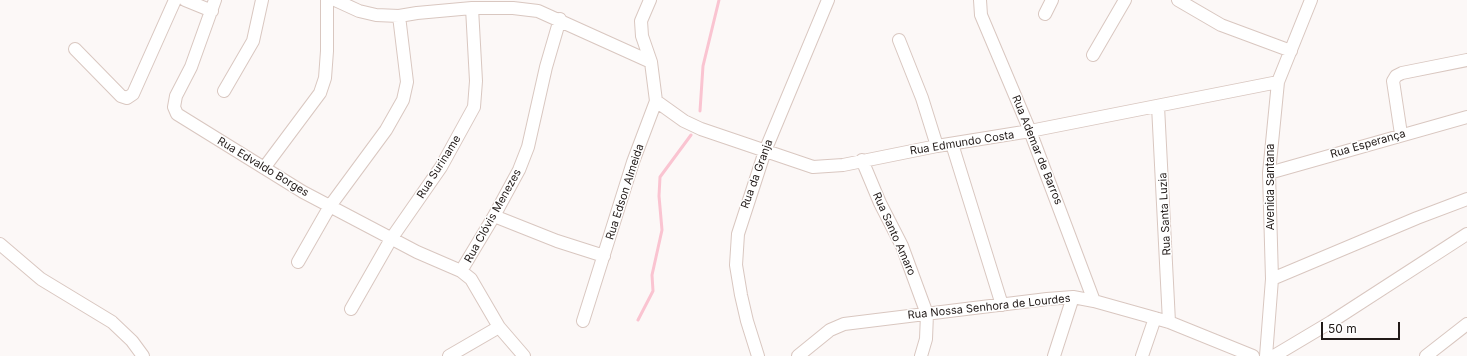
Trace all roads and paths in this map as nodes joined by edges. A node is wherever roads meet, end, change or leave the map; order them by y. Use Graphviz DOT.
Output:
graph roads {
  1 [pos="176,0"];
  2 [pos="185,0"];
  3 [pos="262,0"];
  4 [pos="326,0"];
  5 [pos="335,0"];
  6 [pos="650,0"];
  7 [pos="828,0"];
  8 [pos="980,0"];
  9 [pos="1052,0"];
  10 [pos="1125,0"];
  11 [pos="1178,0"];
  12 [pos="1311,0"];
  13 [pos="214,5"];
  14 [pos="472,8"];
  15 [pos="1045,14"];
  16 [pos="399,16"];
  17 [pos="560,20"];
  18 [pos="899,40"];
  19 [pos="75,50"];
  20 [pos="1291,51"];
  21 [pos="1093,55"];
  22 [pos="1467,60"];
  23 [pos="651,62"];
  24 [pos="1278,82"];
  25 [pos="224,91"];
  26 [pos="656,101"];
  27 [pos="1158,106"];
  28 [pos="1467,117"];
  29 [pos="1030,131"];
  30 [pos="1401,134"];
  31 [pos="952,144"];
  32 [pos="937,146"];
  33 [pos="765,151"];
  34 [pos="862,160"];
  35 [pos="264,168"];
  36 [pos="1269,174"];
  37 [pos="1467,199"];
  38 [pos="330,206"];
  39 [pos="494,216"];
  40 [pos="1467,234"];
  41 [pos="391,238"];
  42 [pos="0,244"];
  43 [pos="604,256"];
  44 [pos="298,262"];
  45 [pos="462,271"];
  46 [pos="1272,279"];
  47 [pos="1072,298"];
  48 [pos="1094,301"];
  49 [pos="1002,305"];
  50 [pos="351,309"];
  51 [pos="927,314"];
  52 [pos="1155,318"];
  53 [pos="583,321"];
  54 [pos="1169,322"];
  55 [pos="1467,324"];
  56 [pos="499,327"];
  57 [pos="143,356"];
  58 [pos="448,356"];
  59 [pos="524,356"];
  60 [pos="758,356"];
  61 [pos="798,356"];
  62 [pos="921,356"];
  63 [pos="1054,356"];
  64 [pos="1142,356"];
  65 [pos="1253,356"];
  66 [pos="1266,356"];
  67 [pos="1274,356"];
  68 [pos="1426,356"];
  1 -- 19 [label="street"];
  2 -- 13 [label="street"];
  3 -- 25 [label="street"];
  4 -- 35 [label="street"];
  5 -- 16 [label="street"];
  6 -- 23 [label="street, Rua Edson Almeida"];
  7 -- 33 [label="street, Rua da Granja"];
  8 -- 29 [label="street, Rua Ademar de Barros"];
  9 -- 15 [label="street"];
  10 -- 21 [label="street"];
  11 -- 20 [label="street"];
  12 -- 20 [label="street, Avenida Santana"];
  13 -- 35 [label="street, Rua Edvaldo Borges"];
  14 -- 16 [label="street"];
  14 -- 17 [label="street"];
  14 -- 41 [label="street, Rua Suriname"];
  16 -- 38 [label="street"];
  17 -- 23 [label="street"];
  17 -- 39 [label="street, Rua Clóvis Menezes"];
  18 -- 32 [label="street"];
  20 -- 24 [label="street, Avenida Santana"];
  22 -- 30 [label="street"];
  23 -- 26 [label="street, Rua Edson Almeida"];
  24 -- 27 [label="street, Rua Edmundo Costa"];
  24 -- 36 [label="street, Avenida Santana"];
  26 -- 33 [label="street, Rua Edmundo Costa"];
  26 -- 43 [label="street, Rua Edson Almeida"];
  27 -- 29 [label="street, Rua Edmundo Costa"];
  27 -- 54 [label="street, Rua Santa Luzia"];
  28 -- 30 [label="street, Rua Esperança"];
  29 -- 31 [label="street, Rua Edmundo Costa"];
  29 -- 48 [label="street, Rua Ademar de Barros"];
  30 -- 36 [label="street, Rua Esperança"];
  31 -- 32 [label="street, Rua Edmundo Costa"];
  31 -- 49 [label="street"];
  32 -- 34 [label="street, Rua Edmundo Costa"];
  33 -- 34 [label="street, Rua Edmundo Costa"];
  33 -- 60 [label="street, Rua da Granja"];
  34 -- 51 [label="street, Rua Santo Amaro"];
  35 -- 38 [label="street, Rua Edvaldo Borges"];
  36 -- 46 [label="street, Avenida Santana"];
  37 -- 46 [label="street"];
  38 -- 41 [label="street, Rua Edvaldo Borges"];
  38 -- 44 [label="street"];
  39 -- 43 [label="street"];
  39 -- 45 [label="street, Rua Clóvis Menezes"];
  40 -- 67 [label="street"];
  41 -- 45 [label="street, Rua Edvaldo Borges"];
  41 -- 50 [label="street, Rua Suriname"];
  42 -- 57 [label="street"];
  43 -- 53 [label="street, Rua Edson Almeida"];
  45 -- 56 [label="street"];
  46 -- 66 [label="street, Avenida Santana"];
  47 -- 48 [label="street, Rua Nossa Senhora de Lourdes"];
  47 -- 49 [label="street, Rua Nossa Senhora de Lourdes"];
  47 -- 63 [label="street"];
  48 -- 52 [label="street, Rua Nossa Senhora de Lourdes"];
  49 -- 51 [label="street, Rua Nossa Senhora de Lourdes"];
  51 -- 61 [label="street, Rua Nossa Senhora de Lourdes"];
  51 -- 62 [label="street, Rua Santo Amaro"];
  52 -- 54 [label="street, Rua Nossa Senhora de Lourdes"];
  52 -- 64 [label="street"];
  54 -- 65 [label="street, Rua Nossa Senhora de Lourdes"];
  55 -- 68 [label="street"];
  56 -- 58 [label="street"];
  56 -- 59 [label="street"];
}
